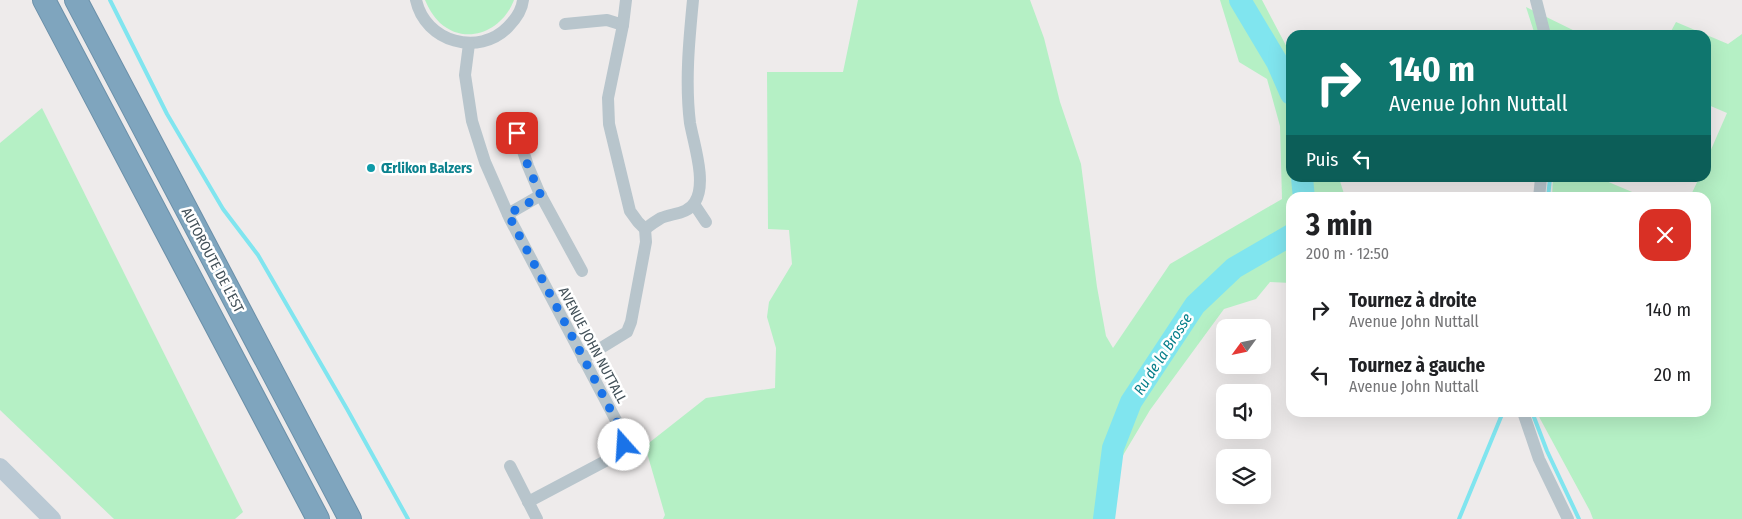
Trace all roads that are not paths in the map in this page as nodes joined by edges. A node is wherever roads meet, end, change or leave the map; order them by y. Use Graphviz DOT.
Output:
graph roads {
  1 [pos="44,0"];
  2 [pos="76,0"];
  3 [pos="416,0"];
  4 [pos="523,0"];
  5 [pos="626,0"];
  6 [pos="692,0"];
  7 [pos="1536,0"];
  8 [pos="565,24"];
  9 [pos="623,25"];
  10 [pos="1544,30"];
  11 [pos="469,44"];
  12 [pos="517,133"];
  13 [pos="541,196"];
  14 [pos="694,204"];
  15 [pos="508,214"];
  16 [pos="706,222"];
  17 [pos="645,228"];
  18 [pos="582,271"];
  19 [pos="583,359"];
  20 [pos="1525,417"];
  21 [pos="510,466"];
  22 [pos="0,467"];
  23 [pos="528,502"];
  24 [pos="52,519"];
  25 [pos="318,519"];
  26 [pos="350,519"];
  27 [pos="537,519"];
  28 [pos="1568,519"];
  1 -- 25 [label="highway, AUTOROUTE DE L’EST"];
  2 -- 26 [label="highway, AUTOROUTE DE L’EST"];
  3 -- 11 [label="street"];
  4 -- 11 [label="street"];
  5 -- 9 [label="street"];
  6 -- 14 [label="street"];
  7 -- 10 [label="street"];
  8 -- 9 [label="street"];
  9 -- 17 [label="street"];
  11 -- 15 [label="street, AVENUE JOHN NUTTALL"];
  12 -- 13 [label="street, AVENUE JOHN NUTTALL"];
  13 -- 15 [label="street"];
  13 -- 18 [label="street, AVENUE JOHN NUTTALL"];
  14 -- 16 [label="street"];
  14 -- 17 [label="street"];
  15 -- 19 [label="street, AVENUE JOHN NUTTALL"];
  17 -- 19 [label="street"];
  19 -- 23 [label="street, AVENUE JOHN NUTTALL"];
  20 -- 28 [label="street"];
  21 -- 23 [label="street"];
  22 -- 24 [label="main road"];
  23 -- 27 [label="street"];
}
